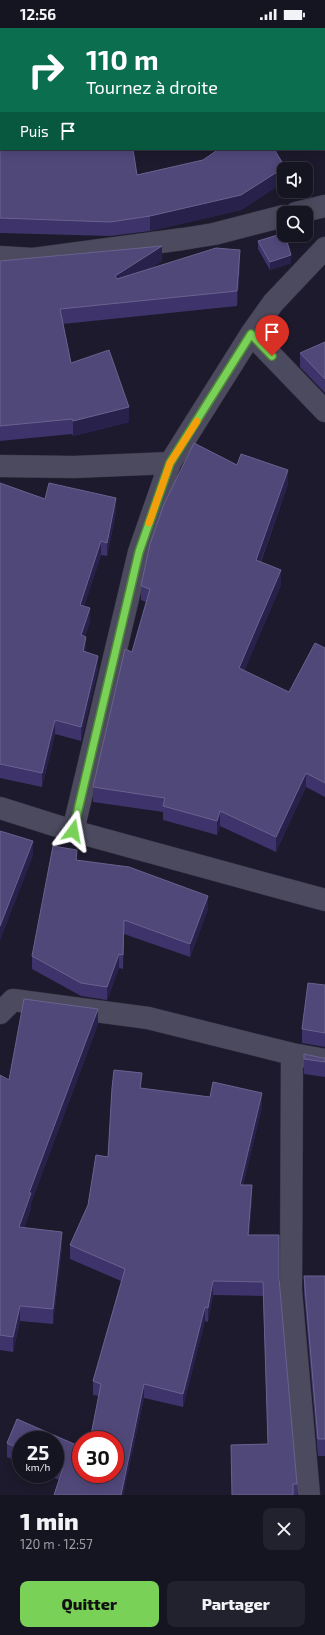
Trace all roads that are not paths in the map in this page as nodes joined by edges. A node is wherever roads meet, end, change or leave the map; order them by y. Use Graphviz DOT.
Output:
graph roads {
  1 [pos="325,206"];
  2 [pos="313,209"];
  3 [pos="277,218"];
  4 [pos="325,248"];
  5 [pos="0,257"];
  6 [pos="251,334"];
  7 [pos="325,411"];
  8 [pos="170,463"];
  9 [pos="0,466"];
  10 [pos="0,808"];
  11 [pos="73,831"];
  12 [pos="325,900"];
  13 [pos="0,1013"];
  14 [pos="292,1054"];
  15 [pos="325,1060"];
  16 [pos="309,1495"];
  1 -- 2 [label="street"];
  3 -- 5 [label="street"];
  4 -- 6 [label="street"];
  6 -- 7 [label="street"];
  6 -- 8 [label="street"];
  8 -- 9 [label="street"];
  8 -- 11 [label="street"];
  10 -- 11 [label="street"];
  11 -- 12 [label="street"];
  13 -- 14 [label="street"];
  14 -- 15 [label="street"];
  14 -- 16 [label="street"];
}
